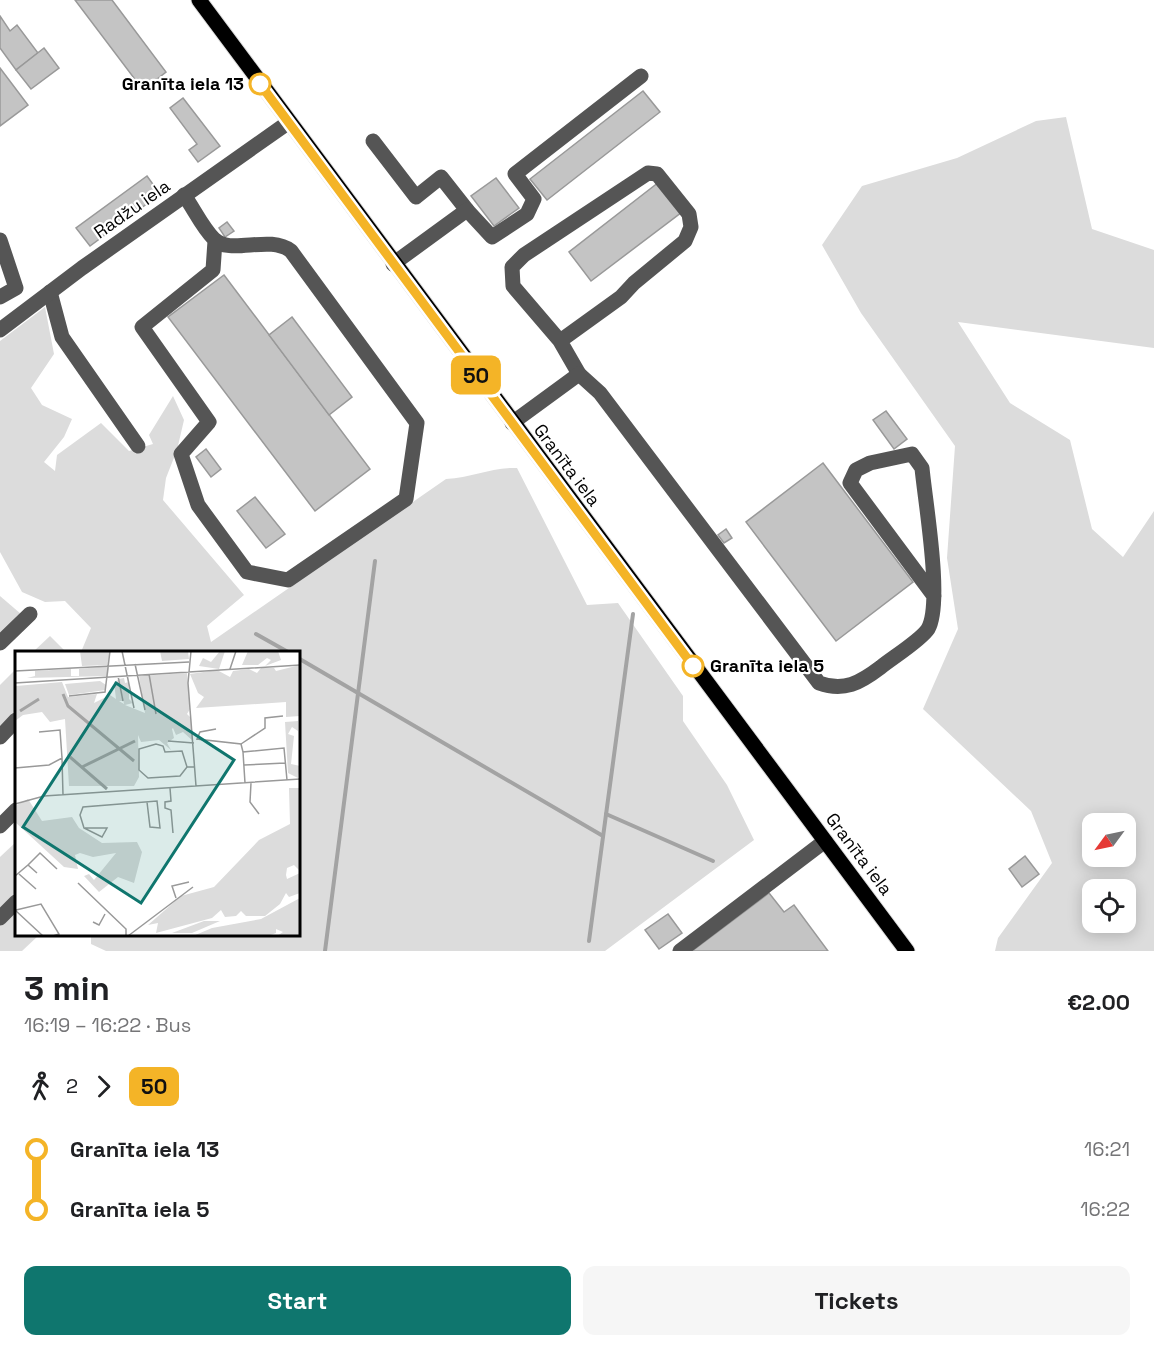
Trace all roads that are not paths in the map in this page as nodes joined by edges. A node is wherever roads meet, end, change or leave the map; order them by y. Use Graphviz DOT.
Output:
graph roads {
  1 [pos="198,0"];
  2 [pos="641,76"];
  3 [pos="289,122"];
  4 [pos="373,141"];
  5 [pos="184,195"];
  6 [pos="467,210"];
  7 [pos="0,240"];
  8 [pos="215,241"];
  9 [pos="393,264"];
  10 [pos="51,292"];
  11 [pos="0,297"];
  12 [pos="0,330"];
  13 [pos="560,341"];
  14 [pos="579,374"];
  15 [pos="512,423"];
  16 [pos="138,446"];
  17 [pos="934,596"];
  18 [pos="30,614"];
  19 [pos="0,643"];
  20 [pos="15,721"];
  21 [pos="0,737"];
  22 [pos="15,811"];
  23 [pos="0,826"];
  24 [pos="825,841"];
  25 [pos="15,903"];
  26 [pos="0,918"];
  27 [pos="680,951"];
  28 [pos="907,951"];
  1 -- 3 [label="main road, Granīta iela"];
  2 -- 6 [label="street"];
  3 -- 5 [label="street, Radžu iela"];
  3 -- 9 [label="main road, Granīta iela"];
  4 -- 6 [label="street"];
  5 -- 8 [label="street"];
  5 -- 10 [label="street, Radžu iela"];
  6 -- 9 [label="street"];
  7 -- 11 [label="street"];
  8 -- 8 [label="street"];
  9 -- 15 [label="main road, Granīta iela"];
  10 -- 12 [label="street, Radžu iela"];
  10 -- 16 [label="street"];
  13 -- 13 [label="street"];
  13 -- 14 [label="street"];
  14 -- 15 [label="street"];
  14 -- 17 [label="street"];
  15 -- 24 [label="main road, Granīta iela"];
  17 -- 17 [label="street"];
  18 -- 19 [label="street"];
  20 -- 21 [label="street"];
  22 -- 23 [label="street"];
  24 -- 27 [label="street"];
  24 -- 28 [label="main road, Granīta iela"];
  25 -- 26 [label="street"];
}
